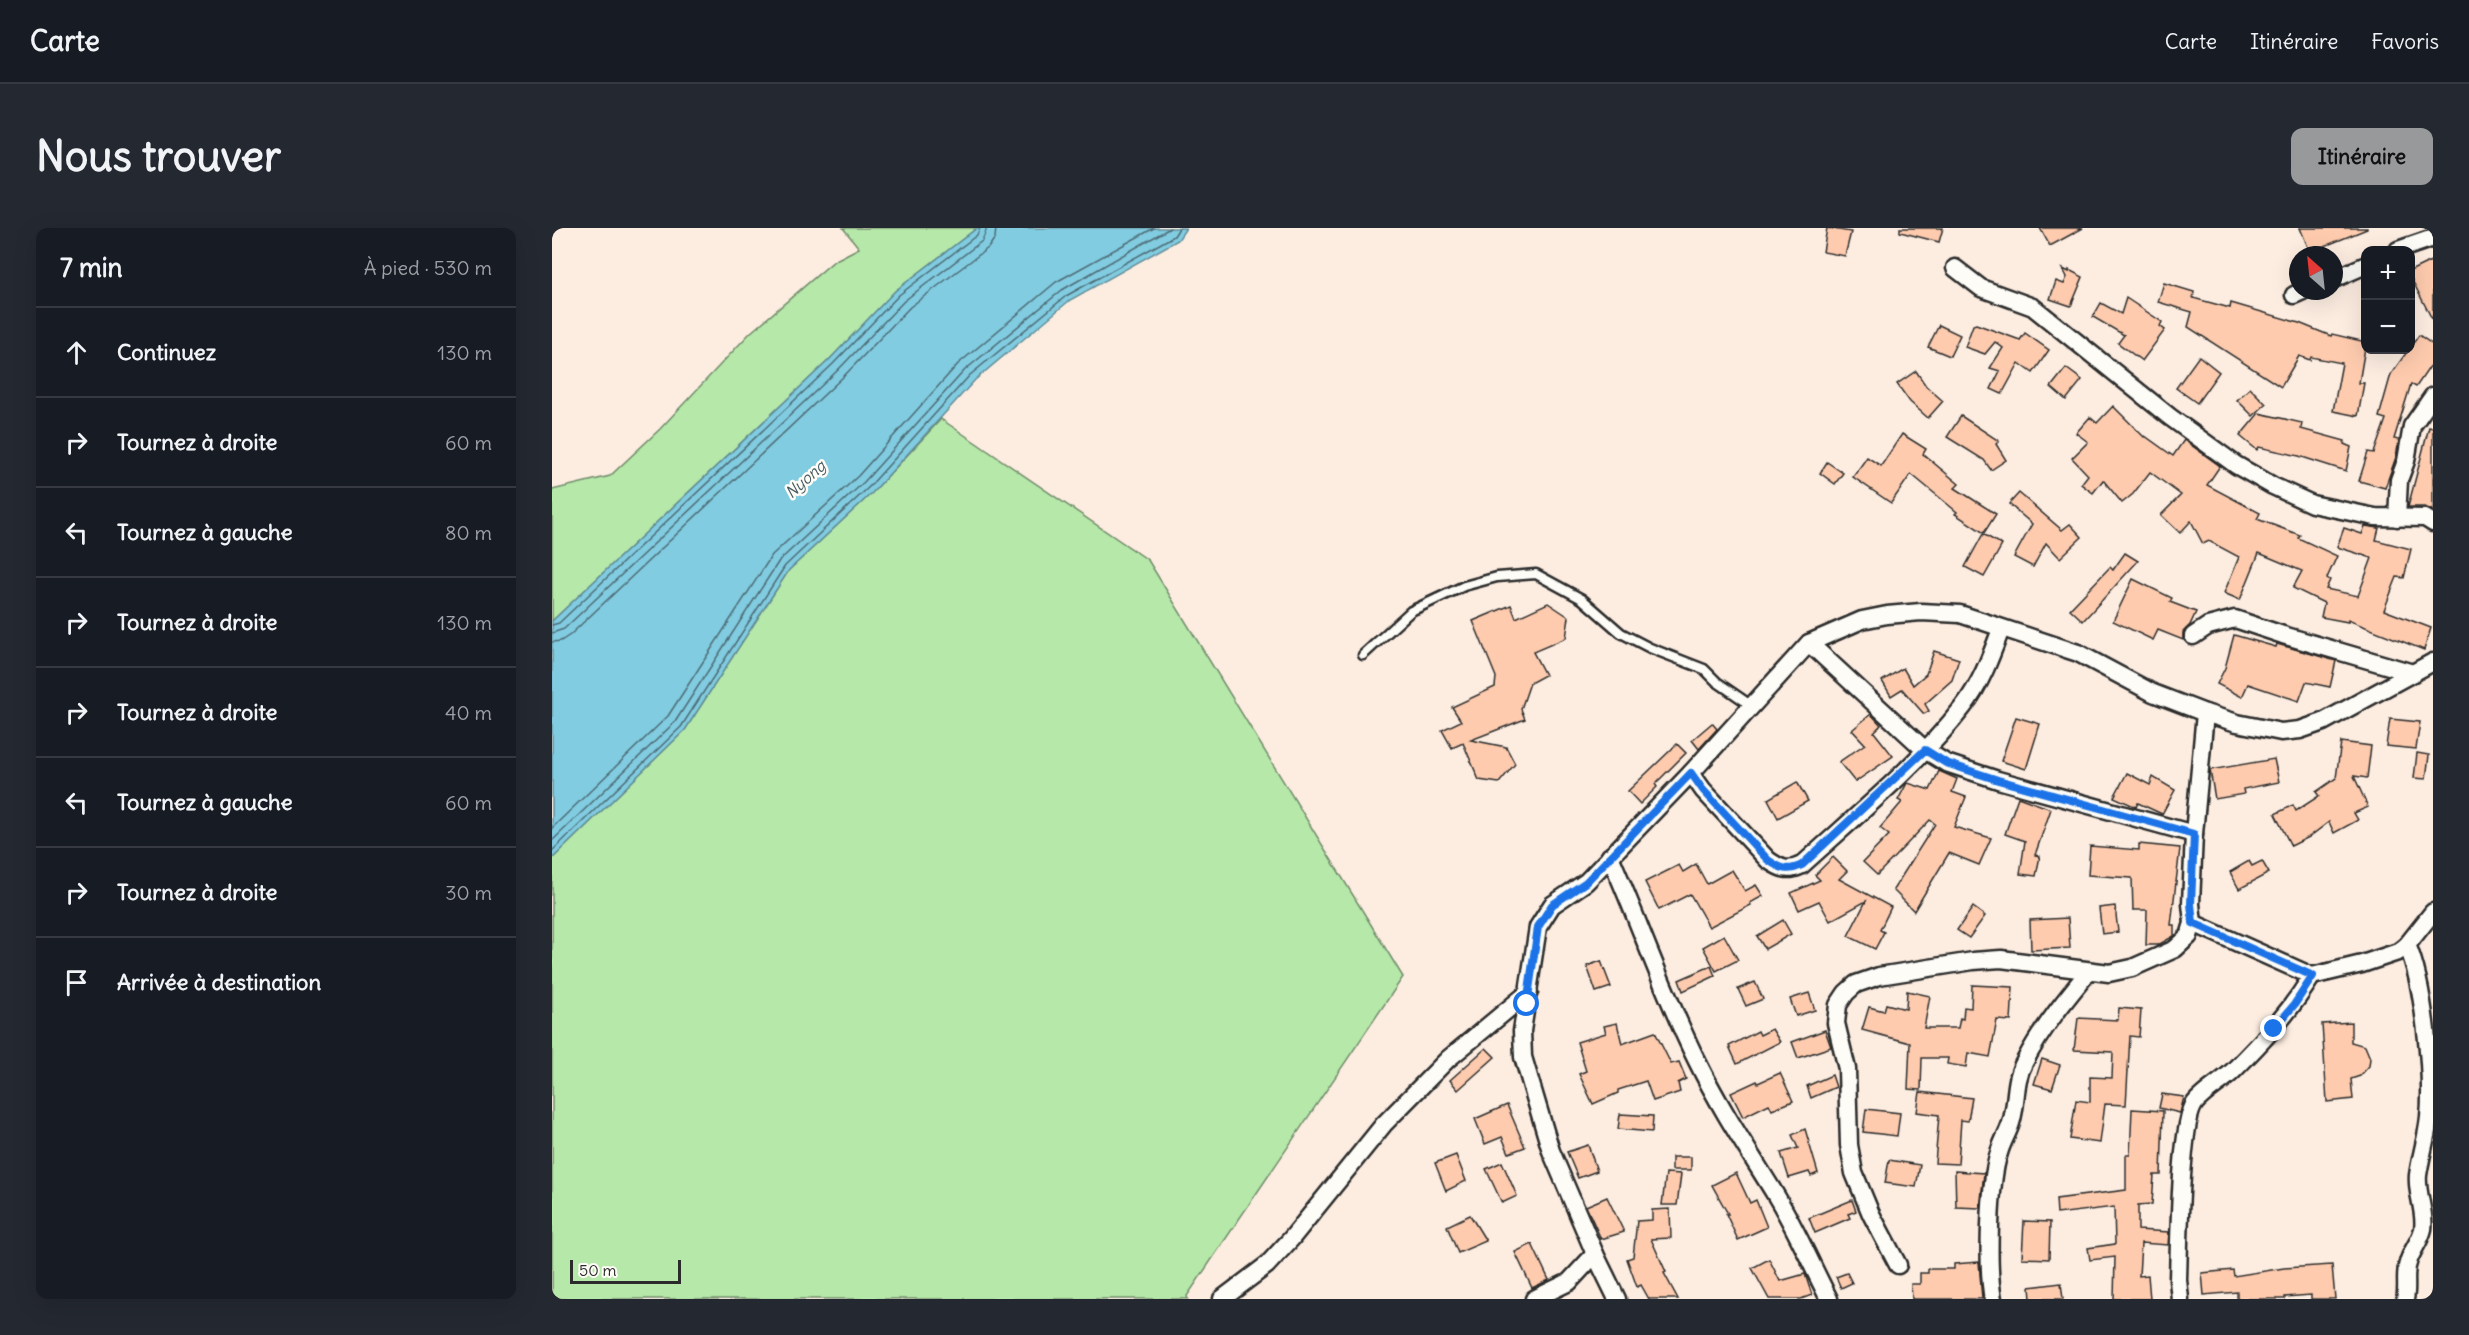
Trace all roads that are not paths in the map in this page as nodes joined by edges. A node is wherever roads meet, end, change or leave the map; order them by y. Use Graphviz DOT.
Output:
graph roads {
  1 [pos="2433,238"];
  2 [pos="2410,246"];
  3 [pos="2361,267"];
  4 [pos="1955,268"];
  5 [pos="2343,275"];
  6 [pos="2433,396"];
  7 [pos="2397,518"];
  8 [pos="2433,523"];
  9 [pos="2001,629"];
  10 [pos="2193,636"];
  11 [pos="1809,643"];
  12 [pos="1363,655"];
  13 [pos="2433,662"];
  14 [pos="2414,673"];
  15 [pos="1752,706"];
  16 [pos="2205,713"];
  17 [pos="1925,750"];
  18 [pos="1691,773"];
  19 [pos="2194,834"];
  20 [pos="1610,856"];
  21 [pos="2433,912"];
  22 [pos="2193,923"];
  23 [pos="2407,945"];
  24 [pos="2089,971"];
  25 [pos="2313,976"];
  26 [pos="1529,992"];
  27 [pos="2431,1096"];
  28 [pos="1595,1254"];
  29 [pos="1898,1265"];
  30 [pos="1222,1299"];
  31 [pos="1534,1299"];
  32 [pos="1617,1299"];
  33 [pos="1829,1299"];
  34 [pos="1993,1299"];
  35 [pos="2180,1299"];
  36 [pos="2405,1299"];
  1 -- 2 [label="street"];
  3 -- 5 [label="street"];
  4 -- 7 [label="street"];
  6 -- 7 [label="street"];
  7 -- 8 [label="street"];
  9 -- 11 [label="street"];
  9 -- 16 [label="street"];
  9 -- 17 [label="street"];
  10 -- 14 [label="street"];
  11 -- 15 [label="street"];
  11 -- 17 [label="street"];
  12 -- 15 [label="lane"];
  13 -- 14 [label="street"];
  14 -- 16 [label="street"];
  15 -- 18 [label="street"];
  16 -- 19 [label="street"];
  17 -- 18 [label="street"];
  17 -- 19 [label="street"];
  18 -- 20 [label="street"];
  19 -- 22 [label="street"];
  20 -- 26 [label="street"];
  20 -- 33 [label="street"];
  21 -- 23 [label="street"];
  22 -- 24 [label="street"];
  22 -- 25 [label="street"];
  23 -- 25 [label="street"];
  23 -- 27 [label="street"];
  24 -- 29 [label="street"];
  24 -- 34 [label="street"];
  25 -- 35 [label="street"];
  26 -- 28 [label="street"];
  26 -- 30 [label="street"];
  27 -- 36 [label="street"];
  28 -- 31 [label="street"];
  28 -- 32 [label="street"];
}
